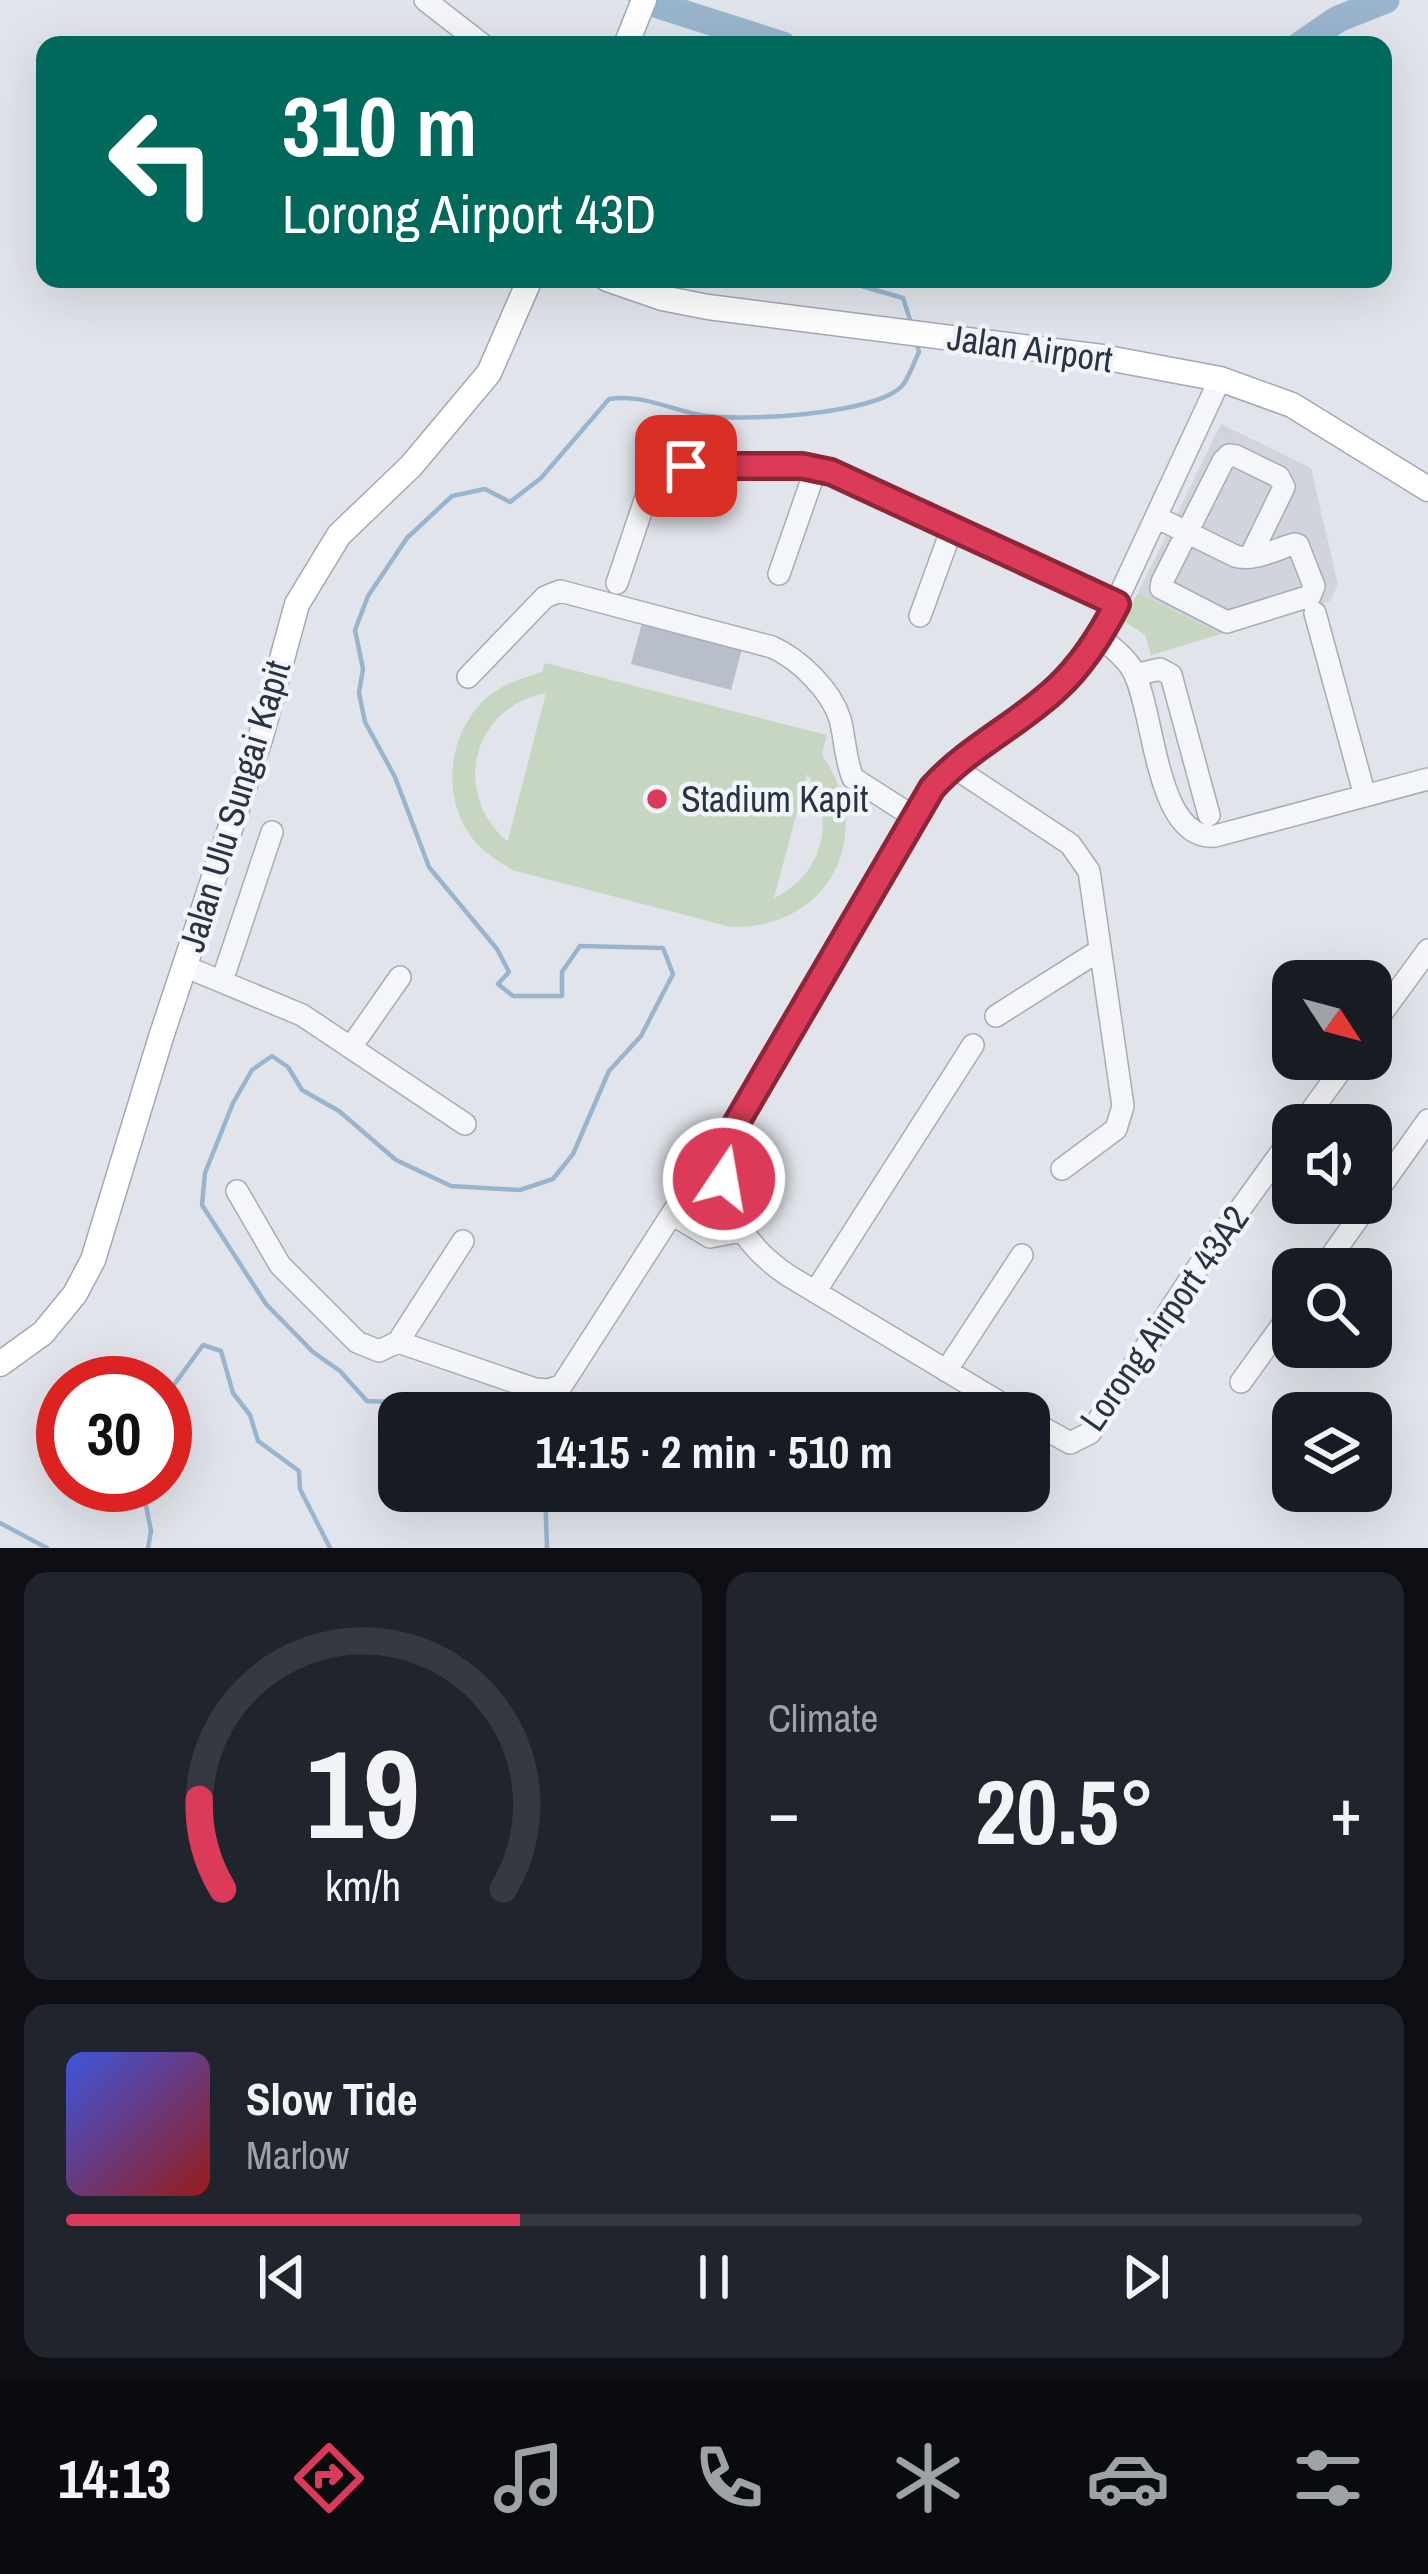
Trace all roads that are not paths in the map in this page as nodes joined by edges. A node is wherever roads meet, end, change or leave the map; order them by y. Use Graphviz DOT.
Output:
graph roads {
  1 [pos="425,0"];
  2 [pos="644,0"];
  3 [pos="471,36"];
  4 [pos="630,36"];
  5 [pos="526,288"];
  6 [pos="633,288"];
  7 [pos="1220,379"];
  8 [pos="816,468"];
  9 [pos="1428,489"];
  10 [pos="1156,517"];
  11 [pos="952,528"];
  12 [pos="1187,532"];
  13 [pos="1250,557"];
  14 [pos="779,574"];
  15 [pos="616,583"];
  16 [pos="1117,604"];
  17 [pos="1315,613"];
  18 [pos="920,616"];
  19 [pos="1100,637"];
  20 [pos="1135,675"];
  21 [pos="467,677"];
  22 [pos="952,766"];
  23 [pos="1428,779"];
  24 [pos="1365,796"];
  25 [pos="1209,815"];
  26 [pos="914,817"];
  27 [pos="272,832"];
  28 [pos="1100,950"];
  29 [pos="1428,950"];
  30 [pos="184,966"];
  31 [pos="400,977"];
  32 [pos="222,982"];
  33 [pos="1392,999"];
  34 [pos="996,1016"];
  35 [pos="973,1046"];
  36 [pos="351,1047"];
  37 [pos="1428,1120"];
  38 [pos="464,1124"];
  39 [pos="733,1129"];
  40 [pos="1272,1165"];
  41 [pos="1062,1169"];
  42 [pos="1392,1171"];
  43 [pos="237,1191"];
  44 [pos="672,1214"];
  45 [pos="741,1232"];
  46 [pos="463,1241"];
  47 [pos="1022,1255"];
  48 [pos="815,1292"];
  49 [pos="1272,1339"];
  50 [pos="398,1342"];
  51 [pos="0,1364"];
  52 [pos="946,1371"];
  53 [pos="1241,1382"];
  54 [pos="982,1392"];
  55 [pos="1050,1433"];
  1 -- 3 [label="street"];
  2 -- 4 [label="main road"];
  5 -- 30 [label="main road, Jalan Ulu Sungai Kapit"];
  6 -- 7 [label="main road, Jalan Airport"];
  7 -- 9 [label="main road, Jalan Airport"];
  7 -- 10 [label="street"];
  8 -- 11 [label="street"];
  8 -- 14 [label="street"];
  8 -- 15 [label="street"];
  10 -- 12 [label="street"];
  10 -- 16 [label="street"];
  11 -- 16 [label="street"];
  11 -- 18 [label="street"];
  12 -- 13 [label="street"];
  12 -- 13 [label="street"];
  12 -- 13 [label="street"];
  16 -- 19 [label="street"];
  17 -- 24 [label="street"];
  19 -- 20 [label="street"];
  19 -- 22 [label="street"];
  20 -- 24 [label="street"];
  20 -- 25 [label="street"];
  21 -- 26 [label="street"];
  22 -- 26 [label="street"];
  22 -- 28 [label="street"];
  23 -- 24 [label="street"];
  26 -- 39 [label="street"];
  27 -- 32 [label="street"];
  28 -- 34 [label="street"];
  28 -- 41 [label="street"];
  29 -- 33 [label="street"];
  30 -- 32 [label="street"];
  30 -- 51 [label="main road, Jalan Ulu Sungai Kapit"];
  31 -- 36 [label="street"];
  32 -- 36 [label="street"];
  35 -- 48 [label="street"];
  36 -- 38 [label="street"];
  37 -- 42 [label="street"];
  39 -- 44 [label="street"];
  39 -- 45 [label="street"];
  40 -- 55 [label="street, Lorong Airport 43A2"];
  43 -- 50 [label="street"];
  44 -- 45 [label="street"];
  44 -- 50 [label="street"];
  45 -- 48 [label="street"];
  46 -- 50 [label="street"];
  47 -- 52 [label="street"];
  48 -- 52 [label="street"];
  49 -- 53 [label="street"];
  52 -- 54 [label="street"];
}
